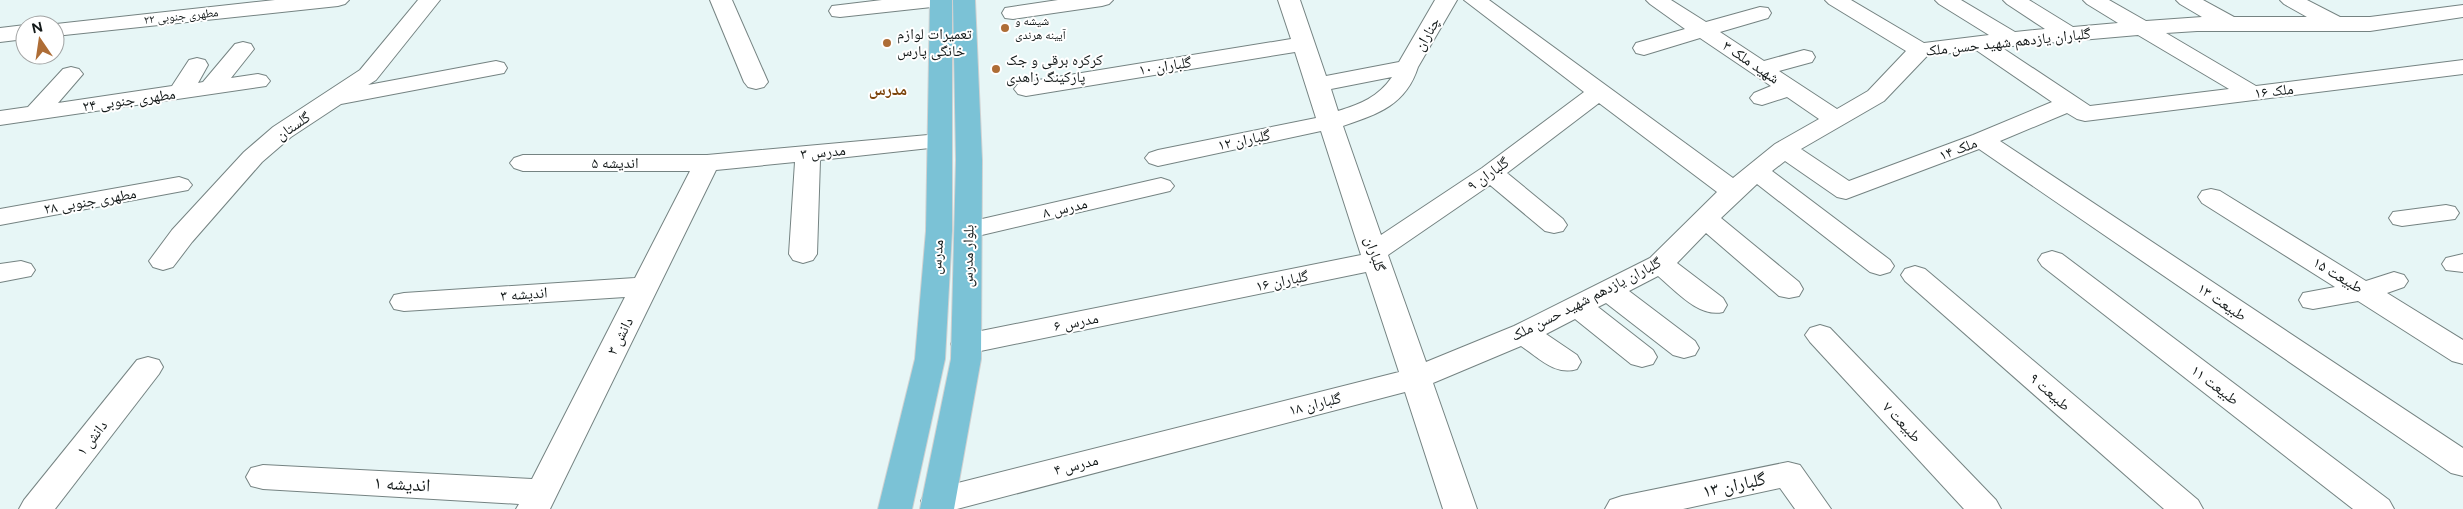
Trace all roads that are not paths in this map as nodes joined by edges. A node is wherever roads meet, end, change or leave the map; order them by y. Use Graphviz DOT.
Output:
graph roads {
  1 [pos="172,0"];
  2 [pos="338,0"];
  3 [pos="429,0"];
  4 [pos="721,0"];
  5 [pos="941,0"];
  6 [pos="964,0"];
  7 [pos="1102,0"];
  8 [pos="1289,0"];
  9 [pos="1446,0"];
  10 [pos="1475,0"];
  11 [pos="1836,0"];
  12 [pos="1946,0"];
  13 [pos="2014,0"];
  14 [pos="2094,0"];
  15 [pos="2187,0"];
  16 [pos="2291,0"];
  17 [pos="312,1"];
  18 [pos="1661,3"];
  19 [pos="253,5"];
  20 [pos="840,11"];
  21 [pos="2463,12"];
  22 [pos="1013,13"];
  23 [pos="1760,13"];
  24 [pos="155,19"];
  25 [pos="2230,24"];
  26 [pos="2337,24"];
  27 [pos="65,28"];
  28 [pos="2141,28"];
  29 [pos="1703,30"];
  30 [pos="15,33"];
  31 [pos="2069,34"];
  32 [pos="0,35"];
  33 [pos="2012,39"];
  34 [pos="1981,43"];
  35 [pos="1304,44"];
  36 [pos="1644,48"];
  37 [pos="243,49"];
  38 [pos="1920,50"];
  39 [pos="1804,57"];
  40 [pos="197,65"];
  41 [pos="1407,67"];
  42 [pos="496,68"];
  43 [pos="2463,68"];
  44 [pos="1761,69"];
  45 [pos="71,74"];
  46 [pos="258,81"];
  47 [pos="756,82"];
  48 [pos="953,84"];
  49 [pos="1317,84"];
  50 [pos="210,88"];
  51 [pos="1789,88"];
  52 [pos="1026,89"];
  53 [pos="180,92"];
  54 [pos="1599,92"];
  55 [pos="2252,94"];
  56 [pos="336,98"];
  57 [pos="1762,98"];
  58 [pos="2078,108"];
  59 [pos="35,113"];
  60 [pos="0,118"];
  61 [pos="1836,119"];
  62 [pos="1330,122"];
  63 [pos="1982,140"];
  64 [pos="939,141"];
  65 [pos="1784,149"];
  66 [pos="808,153"];
  67 [pos="1158,158"];
  68 [pos="523,163"];
  69 [pos="707,163"];
  70 [pos="1756,171"];
  71 [pos="1491,173"];
  72 [pos="179,185"];
  73 [pos="1161,186"];
  74 [pos="1733,191"];
  75 [pos="2211,197"];
  76 [pos="2445,213"];
  77 [pos="0,217"];
  78 [pos="2402,218"];
  79 [pos="1705,219"];
  80 [pos="1554,225"];
  81 [pos="968,230"];
  82 [pos="803,254"];
  83 [pos="1375,256"];
  84 [pos="2052,260"];
  85 [pos="163,261"];
  86 [pos="1660,264"];
  87 [pos="1880,266"];
  88 [pos="1915,275"];
  89 [pos="2394,281"];
  90 [pos="644,287"];
  91 [pos="1789,289"];
  92 [pos="1608,290"];
  93 [pos="2365,291"];
  94 [pos="1186,300"];
  95 [pos="2313,300"];
  96 [pos="404,302"];
  97 [pos="1713,305"];
  98 [pos="1577,306"];
  99 [pos="1524,333"];
  100 [pos="1820,335"];
  101 [pos="966,344"];
  102 [pos="1684,348"];
  103 [pos="2463,354"];
  104 [pos="1642,357"];
  105 [pos="1566,362"];
  106 [pos="148,367"];
  107 [pos="1416,378"];
  108 [pos="1214,430"];
  109 [pos="2463,464"];
  110 [pos="263,477"];
  111 [pos="537,500"];
  112 [pos="938,505"];
  113 [pos="36,509"];
  114 [pos="895,509"];
  115 [pos="1460,509"];
  116 [pos="1622,509"];
  117 [pos="1814,509"];
  118 [pos="1984,509"];
  119 [pos="2186,509"];
  120 [pos="2378,509"];
  1 -- 24 [label="street"];
  2 -- 17 [label="street, مطهری جنوبی ۲۲"];
  3 -- 56 [label="street, گلستان"];
  4 -- 47 [label="street"];
  5 -- 20 [label="street"];
  5 -- 48 [label="main road, مدرس"];
  6 -- 48 [label="main road, بلوار مدرس"];
  7 -- 22 [label="street"];
  8 -- 35 [label="street, گلباران"];
  9 -- 41 [label="street, چناران"];
  10 -- 54 [label="street"];
  11 -- 38 [label="street"];
  12 -- 33 [label="street"];
  13 -- 31 [label="street"];
  14 -- 28 [label="street"];
  15 -- 25 [label="street"];
  16 -- 26 [label="street"];
  17 -- 19 [label="street, مطهری جنوبی ۲۲"];
  18 -- 29 [label="street, ۳ شهید ملک"];
  19 -- 24 [label="street, مطهری جنوبی ۲۲"];
  21 -- 26 [label="street, گلباران یازدهم شهید حسن ملک"];
  23 -- 29 [label="street"];
  24 -- 27 [label="street, مطهری جنوبی ۲۲"];
  25 -- 26 [label="street, گلباران یازدهم شهید حسن ملک"];
  25 -- 28 [label="street, گلباران یازدهم شهید حسن ملک"];
  28 -- 31 [label="street, گلباران یازدهم شهید حسن ملک"];
  28 -- 55 [label="street"];
  29 -- 36 [label="street"];
  29 -- 44 [label="street, ۳ شهید ملک"];
  30 -- 32 [label="street"];
  31 -- 33 [label="street, گلباران یازدهم شهید حسن ملک"];
  33 -- 34 [label="street, گلباران یازدهم شهید حسن ملک"];
  34 -- 38 [label="street, گلباران یازدهم شهید حسن ملک"];
  34 -- 58 [label="street"];
  35 -- 49 [label="street, گلباران"];
  35 -- 52 [label="street, گلباران ۱۰"];
  37 -- 50 [label="street"];
  38 -- 61 [label="street, گلباران یازدهم شهید حسن ملک"];
  39 -- 44 [label="street"];
  40 -- 53 [label="street"];
  41 -- 49 [label="street"];
  41 -- 62 [label="street, چناران"];
  42 -- 56 [label="street"];
  43 -- 55 [label="street, ملک ۱۶"];
  44 -- 51 [label="street, ۳ شهید ملک"];
  45 -- 59 [label="street"];
  46 -- 50 [label="street, مطهری جنوبی ۲۴"];
  48 -- 64 [label="main road, مدرس"];
  48 -- 81 [label="main road, بلوار مدرس"];
  49 -- 62 [label="street, گلباران"];
  50 -- 53 [label="street, مطهری جنوبی ۲۴"];
  51 -- 57 [label="street"];
  51 -- 61 [label="street, ۳ شهید ملک"];
  53 -- 59 [label="street, مطهری جنوبی ۲۴"];
  54 -- 71 [label="street, ۹ گلباران"];
  54 -- 74 [label="street"];
  55 -- 58 [label="street, ملک ۱۶"];
  56 -- 85 [label="street, گلستان"];
  58 -- 63 [label="street, ملک ۱۴"];
  59 -- 60 [label="street, مطهری جنوبی ۲۴"];
  61 -- 65 [label="street, گلباران یازدهم شهید حسن ملک"];
  62 -- 67 [label="street, گلباران ۱۲"];
  62 -- 83 [label="street, گلباران"];
  63 -- 65 [label="street, ملک ۱۴"];
  63 -- 109 [label="street, طبیعت ۱۳"];
  64 -- 66 [label="street, مدرس ۳"];
  64 -- 114 [label="main road, مدرس"];
  65 -- 70 [label="street, گلباران یازدهم شهید حسن ملک"];
  66 -- 69 [label="street, مدرس ۳"];
  66 -- 82 [label="street"];
  68 -- 69 [label="street, اندیشه ۵"];
  69 -- 90 [label="street, دانش ۳"];
  70 -- 74 [label="street, گلباران یازدهم شهید حسن ملک"];
  70 -- 87 [label="street"];
  71 -- 80 [label="street"];
  71 -- 83 [label="street, ۹ گلباران"];
  72 -- 77 [label="street, ۲۸ مطهری جنوبی"];
  73 -- 81 [label="street, مدرس ۸"];
  74 -- 79 [label="street, گلباران یازدهم شهید حسن ملک"];
  75 -- 93 [label="street, طبیعت ۱۵"];
  76 -- 78 [label="street"];
  79 -- 86 [label="street, گلباران یازدهم شهید حسن ملک"];
  79 -- 91 [label="street"];
  81 -- 101 [label="main road, بلوار مدرس"];
  83 -- 94 [label="street, گلباران ۱۶"];
  83 -- 107 [label="street, گلباران"];
  84 -- 120 [label="street, طبیعت ۱۱"];
  86 -- 92 [label="street, گلباران یازدهم شهید حسن ملک"];
  86 -- 97 [label="street"];
  88 -- 119 [label="street, طبیعت ۹"];
  89 -- 93 [label="street"];
  90 -- 96 [label="street, اندیشه ۳"];
  90 -- 111 [label="street, دانش ۳"];
  92 -- 98 [label="street, گلباران یازدهم شهید حسن ملک"];
  92 -- 102 [label="street"];
  93 -- 95 [label="street"];
  93 -- 103 [label="street, طبیعت ۱۵"];
  94 -- 101 [label="street, مدرس ۶"];
  98 -- 99 [label="street, گلباران یازدهم شهید حسن ملک"];
  98 -- 104 [label="street"];
  99 -- 105 [label="street"];
  99 -- 107 [label="street, گلباران یازدهم شهید حسن ملک"];
  100 -- 118 [label="street, طبیعت ۷"];
  101 -- 112 [label="main road, بلوار مدرس"];
  106 -- 113 [label="street, دانش ۱"];
  107 -- 108 [label="street, گلباران ۱۸"];
  107 -- 115 [label="street, گلباران"];
  108 -- 112 [label="street, مدرس ۴"];
  110 -- 111 [label="street, اندیشه ۱"];
  116 -- 117 [label="street, ۱۳ گلباران"];
}
